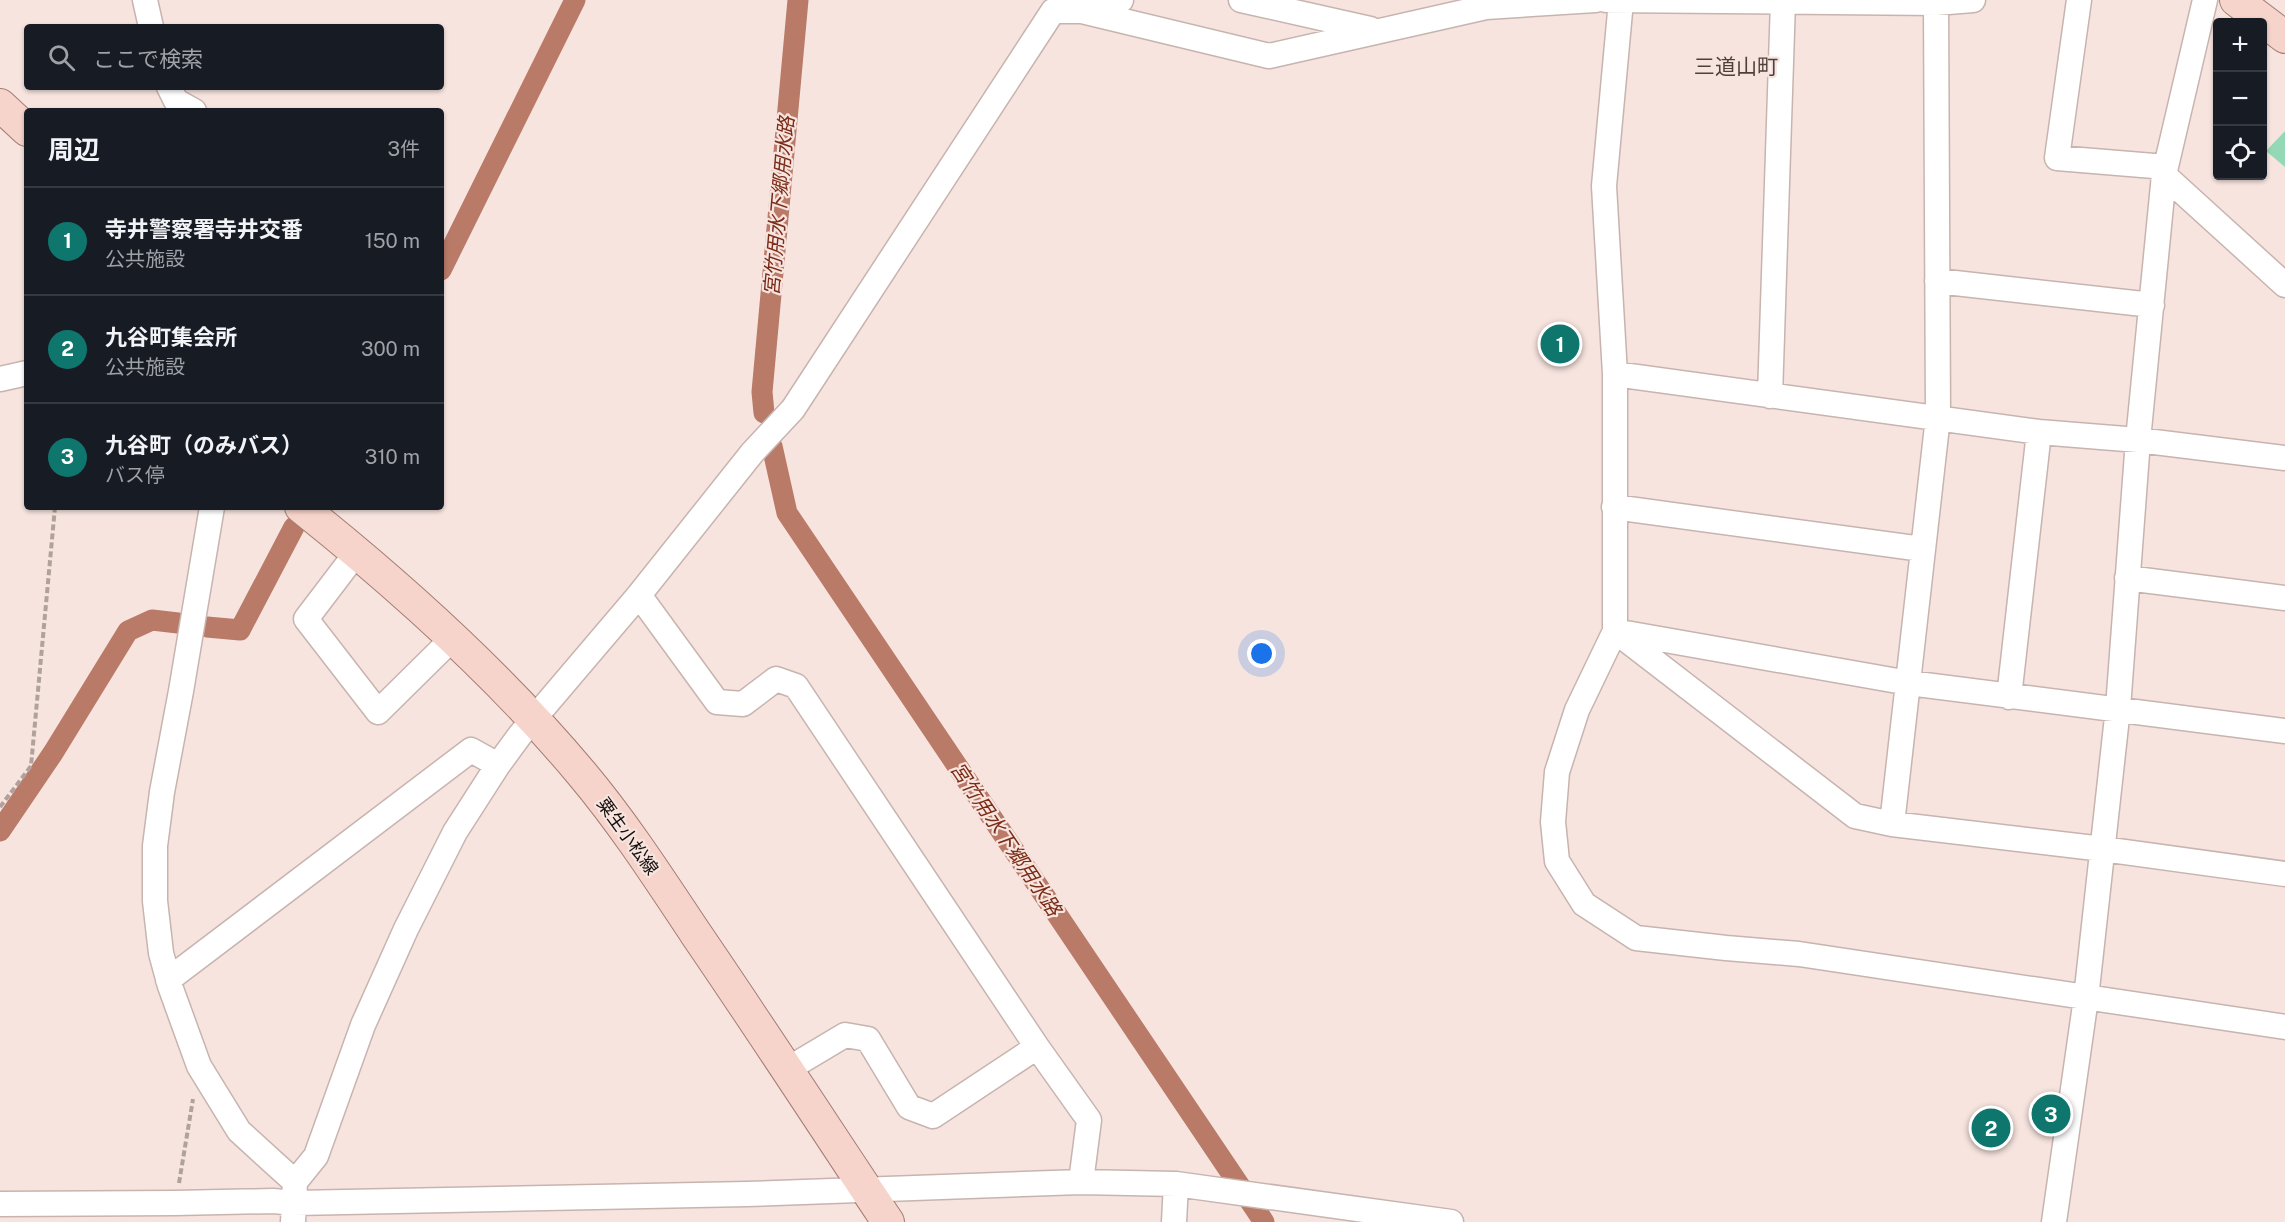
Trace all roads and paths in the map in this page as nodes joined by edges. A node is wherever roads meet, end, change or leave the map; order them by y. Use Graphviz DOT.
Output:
graph roads {
  1 [pos="145,0"];
  2 [pos="1121,0"];
  3 [pos="1241,0"];
  4 [pos="1595,0"];
  5 [pos="1614,0"];
  6 [pos="1973,0"];
  7 [pos="2079,0"];
  8 [pos="2205,0"];
  9 [pos="2236,0"];
  10 [pos="1782,1"];
  11 [pos="1936,3"];
  12 [pos="1487,4"];
  13 [pos="1051,5"];
  14 [pos="1291,6"];
  15 [pos="1082,11"];
  16 [pos="150,24"];
  17 [pos="1376,31"];
  18 [pos="2285,36"];
  19 [pos="170,90"];
  20 [pos="0,105"];
  21 [pos="188,108"];
  22 [pos="24,127"];
  23 [pos="2165,171"];
  24 [pos="1937,281"];
  25 [pos="2285,285"];
  26 [pos="2152,305"];
  27 [pos="24,374"];
  28 [pos="1615,374"];
  29 [pos="0,379"];
  30 [pos="1770,396"];
  31 [pos="1938,417"];
  32 [pos="2039,432"];
  33 [pos="2138,440"];
  34 [pos="2285,458"];
  35 [pos="1614,507"];
  36 [pos="55,510"];
  37 [pos="211,510"];
  38 [pos="305,510"];
  39 [pos="1922,549"];
  40 [pos="357,552"];
  41 [pos="2127,578"];
  42 [pos="639,595"];
  43 [pos="2285,598"];
  44 [pos="1615,631"];
  45 [pos="452,639"];
  46 [pos="1909,683"];
  47 [pos="2009,697"];
  48 [pos="2118,708"];
  49 [pos="534,719"];
  50 [pos="2285,731"];
  51 [pos="498,765"];
  52 [pos="0,807"];
  53 [pos="1892,824"];
  54 [pos="2103,849"];
  55 [pos="2285,874"];
  56 [pos="168,980"];
  57 [pos="2086,998"];
  58 [pos="2285,1027"];
  59 [pos="1037,1047"];
  60 [pos="199,1066"];
  61 [pos="788,1069"];
  62 [pos="1081,1182"];
  63 [pos="1176,1184"];
  64 [pos="866,1190"];
  65 [pos="294,1202"];
  66 [pos="0,1203"];
  67 [pos="175,1203"];
  68 [pos="888,1222"];
  69 [pos="1174,1222"];
  70 [pos="1451,1222"];
  71 [pos="2054,1222"];
  1 -- 16 [label="street"];
  2 -- 15 [label="street"];
  3 -- 14 [label="street"];
  4 -- 12 [label="street"];
  5 -- 10 [label="street"];
  5 -- 28 [label="street"];
  6 -- 11 [label="street"];
  7 -- 23 [label="street"];
  8 -- 23 [label="street"];
  9 -- 18 [label="main road"];
  10 -- 11 [label="street"];
  10 -- 30 [label="street"];
  11 -- 24 [label="street"];
  12 -- 17 [label="street"];
  13 -- 15 [label="street"];
  13 -- 42 [label="street"];
  14 -- 17 [label="street"];
  15 -- 17 [label="street"];
  19 -- 21 [label="street"];
  20 -- 22 [label="main road"];
  23 -- 25 [label="street"];
  23 -- 26 [label="street"];
  24 -- 26 [label="street"];
  24 -- 31 [label="street"];
  26 -- 33 [label="street"];
  27 -- 29 [label="street"];
  28 -- 30 [label="street"];
  28 -- 35 [label="street"];
  30 -- 31 [label="street"];
  31 -- 32 [label="street"];
  31 -- 39 [label="street"];
  32 -- 33 [label="street"];
  32 -- 47 [label="street"];
  33 -- 34 [label="street"];
  33 -- 41 [label="street"];
  35 -- 39 [label="street"];
  35 -- 44 [label="street"];
  36 -- 52 [label="path"];
  37 -- 56 [label="street"];
  38 -- 40 [label="main road, 粟生小松線"];
  39 -- 46 [label="street"];
  40 -- 45 [label="main road, 粟生小松線"];
  40 -- 45 [label="street"];
  41 -- 43 [label="street"];
  41 -- 48 [label="street"];
  42 -- 49 [label="street"];
  42 -- 59 [label="street"];
  44 -- 46 [label="street"];
  44 -- 53 [label="street"];
  44 -- 57 [label="street"];
  45 -- 49 [label="main road, 粟生小松線"];
  46 -- 47 [label="street"];
  46 -- 53 [label="street"];
  47 -- 48 [label="street"];
  48 -- 50 [label="street"];
  48 -- 54 [label="street"];
  49 -- 51 [label="street"];
  49 -- 61 [label="main road, 粟生小松線"];
  51 -- 56 [label="street"];
  51 -- 65 [label="street"];
  53 -- 54 [label="street"];
  54 -- 55 [label="street"];
  54 -- 57 [label="street"];
  56 -- 60 [label="street"];
  57 -- 58 [label="street"];
  57 -- 71 [label="street"];
  59 -- 61 [label="street"];
  59 -- 62 [label="street"];
  60 -- 65 [label="street"];
  60 -- 67 [label="path"];
  61 -- 64 [label="main road, 粟生小松線"];
  62 -- 63 [label="street"];
  62 -- 64 [label="street"];
  63 -- 69 [label="street"];
  63 -- 70 [label="street"];
  64 -- 65 [label="street"];
  64 -- 68 [label="main road, 粟生小松線"];
  65 -- 67 [label="street"];
  66 -- 67 [label="street"];
}
